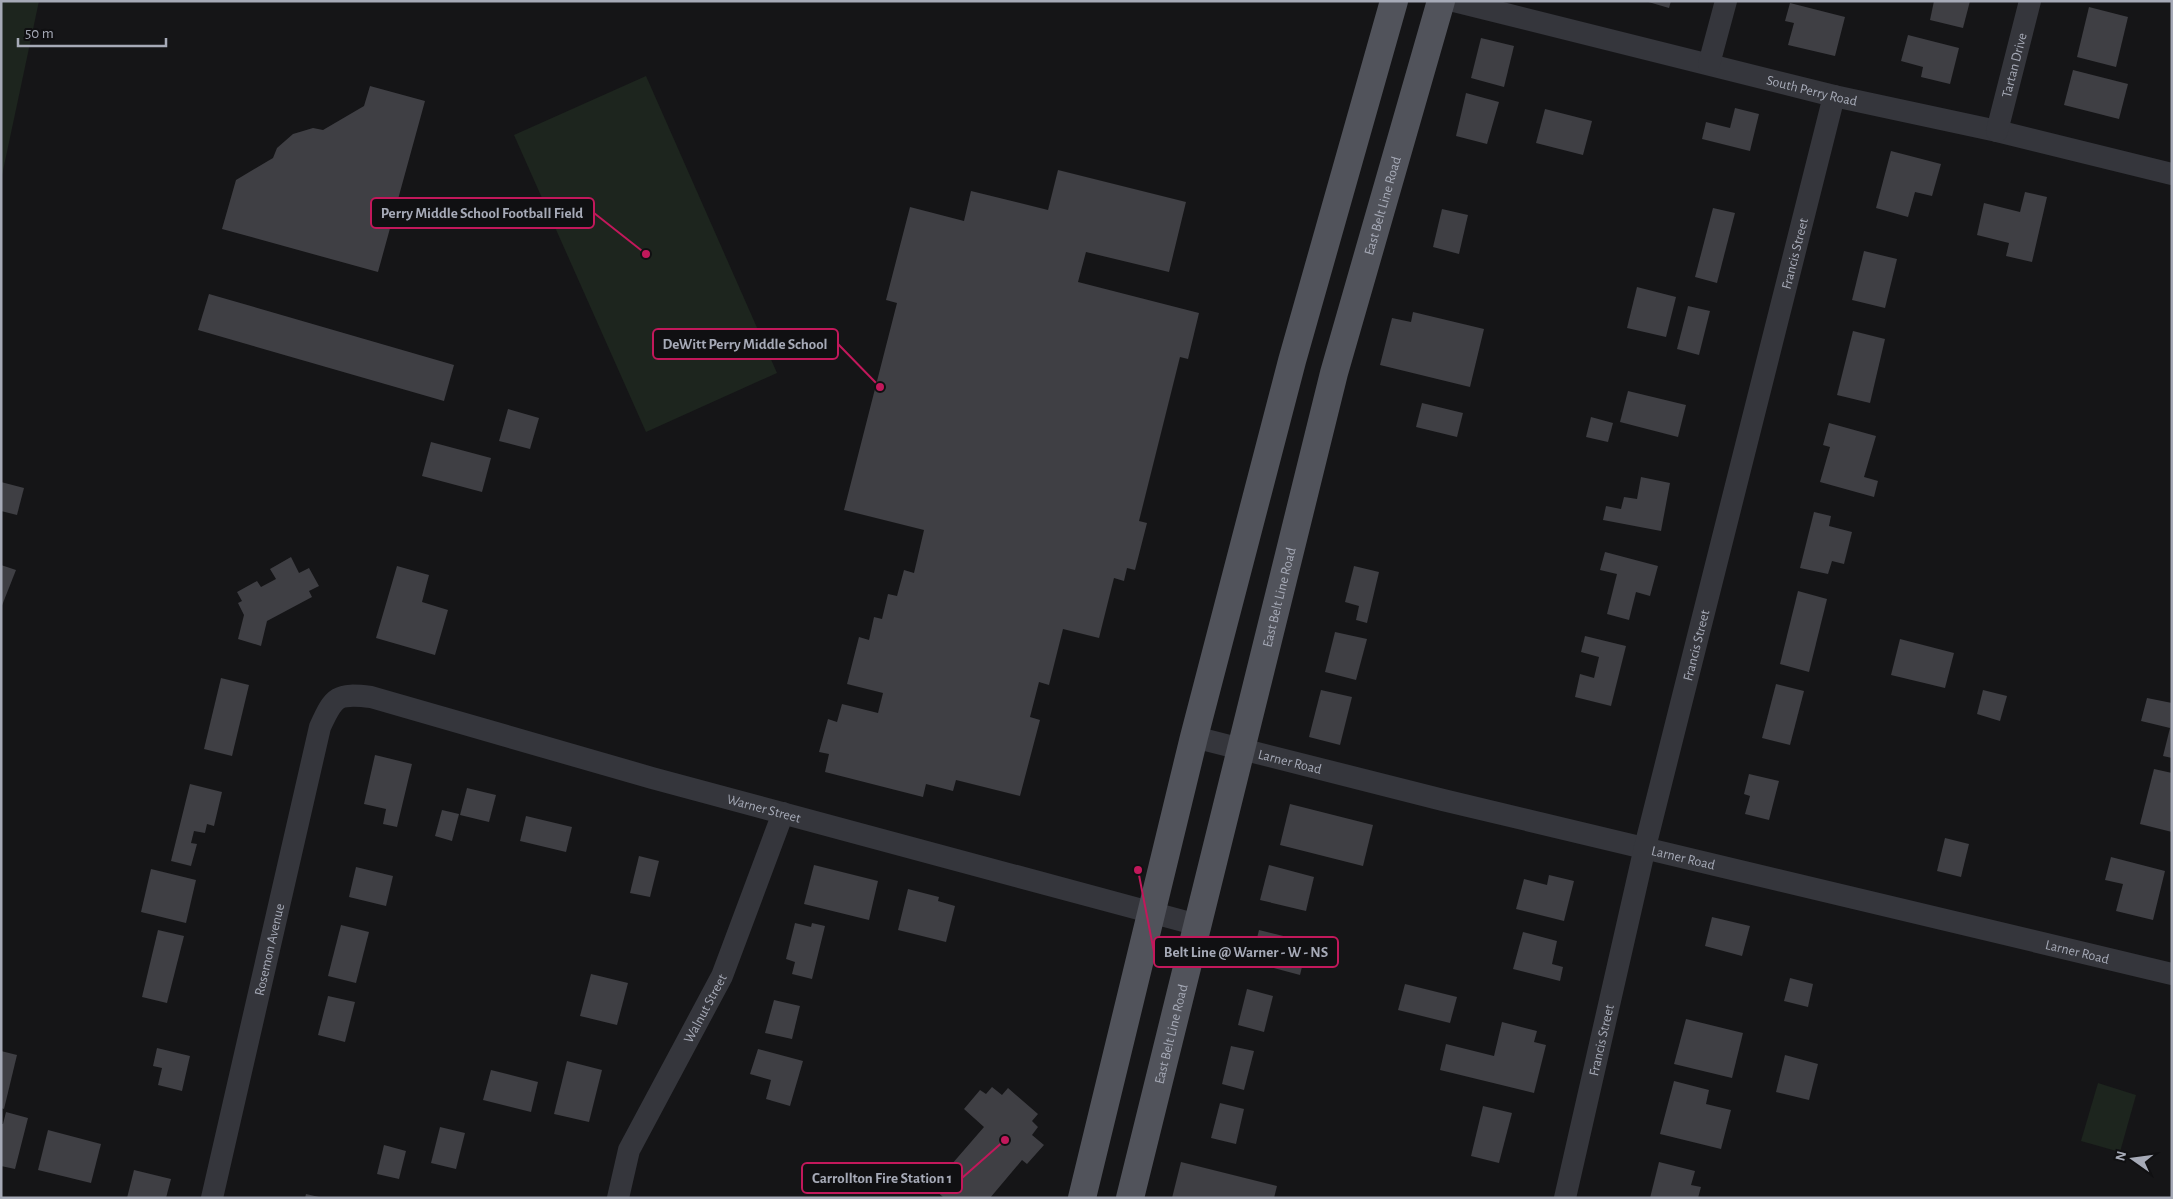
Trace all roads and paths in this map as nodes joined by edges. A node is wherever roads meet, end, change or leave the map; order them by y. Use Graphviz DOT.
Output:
graph roads {
  1 [pos="1394,1"];
  2 [pos="1441,1"];
  3 [pos="1454,1"];
  4 [pos="1726,1"];
  5 [pos="2030,1"];
  6 [pos="1710,64"];
  7 [pos="1834,96"];
  8 [pos="1997,131"];
  9 [pos="2172,174"];
  10 [pos="331,703"];
  11 [pos="1194,737"];
  12 [pos="1241,749"];
  13 [pos="783,813"];
  14 [pos="1645,847"];
  15 [pos="1153,914"];
  16 [pos="1198,925"];
  17 [pos="2172,974"];
  18 [pos="212,1198"];
  19 [pos="618,1198"];
  20 [pos="1082,1198"];
  21 [pos="1130,1198"];
  22 [pos="1565,1198"];
  1 -- 11 [label="main road"];
  2 -- 12 [label="main road, East Belt Line Road"];
  3 -- 6 [label="street, South Perry Road"];
  4 -- 6 [label="street"];
  5 -- 8 [label="street, Tartan Drive"];
  6 -- 7 [label="street, South Perry Road"];
  7 -- 8 [label="street, South Perry Road"];
  7 -- 14 [label="street, Francis Street"];
  8 -- 9 [label="street, South Perry Road"];
  10 -- 13 [label="street, Warner Street"];
  10 -- 18 [label="street, Rosemon Avenue"];
  11 -- 12 [label="street, Larner Road"];
  11 -- 15 [label="main road"];
  12 -- 14 [label="street, Larner Road"];
  12 -- 16 [label="main road, East Belt Line Road"];
  13 -- 15 [label="street, Warner Street"];
  13 -- 19 [label="street, Walnut Street"];
  14 -- 17 [label="street, Larner Road"];
  14 -- 22 [label="street, Francis Street"];
  15 -- 16 [label="street, Warner Street"];
  15 -- 20 [label="main road"];
  16 -- 21 [label="main road, East Belt Line Road"];
}
